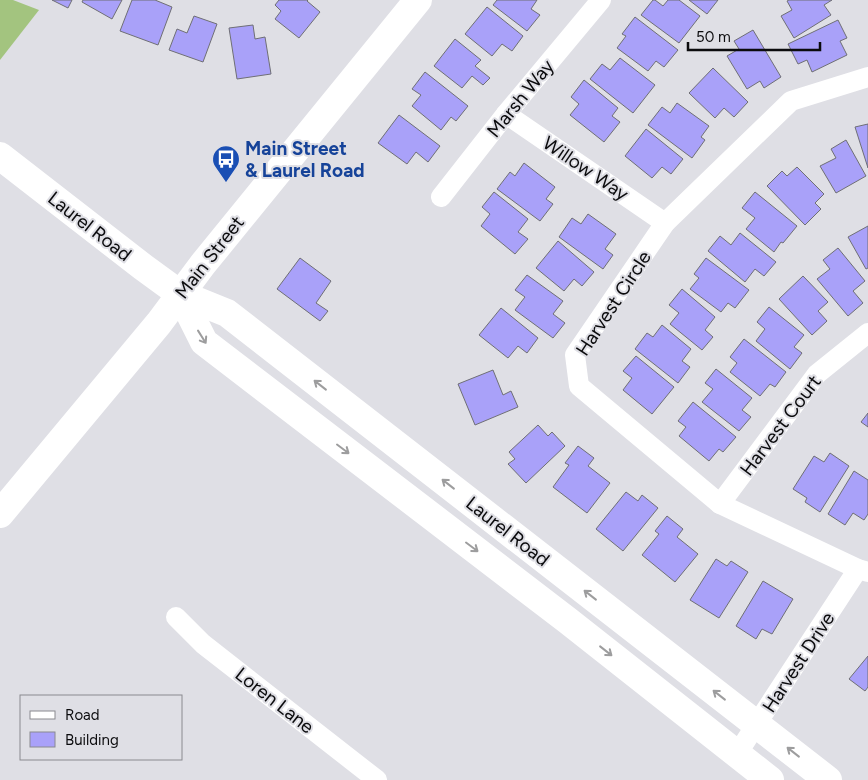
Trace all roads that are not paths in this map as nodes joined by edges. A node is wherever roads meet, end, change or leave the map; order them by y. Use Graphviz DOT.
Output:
graph roads {
  1 [pos="418,0"];
  2 [pos="602,0"];
  3 [pos="868,77"];
  4 [pos="506,114"];
  5 [pos="0,156"];
  6 [pos="441,198"];
  7 [pos="665,223"];
  8 [pos="180,294"];
  9 [pos="868,333"];
  10 [pos="720,504"];
  11 [pos="0,514"];
  12 [pos="863,570"];
  13 [pos="176,617"];
  14 [pos="757,725"];
  15 [pos="737,754"];
  16 [pos="377,780"];
  17 [pos="770,780"];
  18 [pos="828,780"];
  1 -- 8 [label="main road, Main Street"];
  2 -- 4 [label="street, Marsh Way"];
  3 -- 7 [label="street, Harvest Circle"];
  4 -- 6 [label="street, Marsh Way"];
  4 -- 7 [label="street, Willow Way"];
  5 -- 8 [label="main road, Laurel Road"];
  7 -- 10 [label="street, Harvest Circle"];
  8 -- 11 [label="main road, Main Street"];
  14 -- 8 [label="main road, Laurel Road, one-way"];
  8 -- 15 [label="main road, Laurel Road, one-way"];
  9 -- 10 [label="street, Harvest Court"];
  10 -- 12 [label="street, Harvest Circle"];
  12 -- 14 [label="street, Harvest Drive"];
  13 -- 16 [label="street, Loren Lane"];
  14 -- 15 [label="street, Harvest Drive"];
  18 -- 14 [label="main road, Laurel Road, one-way"];
  15 -- 17 [label="main road, Laurel Road"];
}
